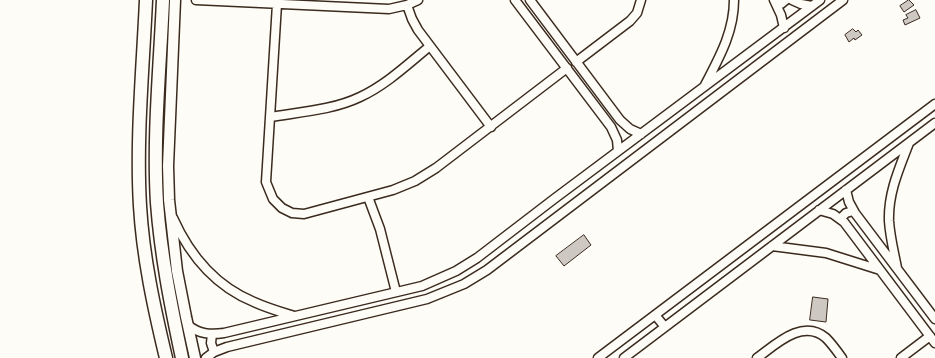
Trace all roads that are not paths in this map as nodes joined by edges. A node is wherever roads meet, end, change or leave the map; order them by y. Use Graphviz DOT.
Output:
graph roads {
  1 [pos="146,0"];
  2 [pos="163,0"];
  3 [pos="175,0"];
  4 [pos="196,0"];
  5 [pos="418,0"];
  6 [pos="515,0"];
  7 [pos="530,0"];
  8 [pos="641,0"];
  9 [pos="734,0"];
  10 [pos="786,0"];
  11 [pos="792,0"];
  12 [pos="820,0"];
  13 [pos="843,0"];
  14 [pos="775,2"];
  15 [pos="325,3"];
  16 [pos="277,4"];
  17 [pos="407,6"];
  18 [pos="812,6"];
  19 [pos="784,28"];
  20 [pos="430,46"];
  21 [pos="576,62"];
  22 [pos="567,68"];
  23 [pos="704,87"];
  24 [pos="935,104"];
  25 [pos="270,117"];
  26 [pos="935,123"];
  27 [pos="625,125"];
  28 [pos="491,127"];
  29 [pos="615,134"];
  30 [pos="641,134"];
  31 [pos="910,142"];
  32 [pos="618,151"];
  33 [pos="846,190"];
  34 [pos="368,197"];
  35 [pos="554,199"];
  36 [pos="564,210"];
  37 [pos="820,210"];
  38 [pos="853,211"];
  39 [pos="170,212"];
  40 [pos="840,219"];
  41 [pos="772,246"];
  42 [pos="898,270"];
  43 [pos="881,271"];
  44 [pos="396,292"];
  45 [pos="655,315"];
  46 [pos="295,316"];
  47 [pos="935,319"];
  48 [pos="188,325"];
  49 [pos="665,327"];
  50 [pos="212,334"];
  51 [pos="933,339"];
  52 [pos="214,352"];
  53 [pos="166,358"];
  54 [pos="182,358"];
  55 [pos="196,358"];
  56 [pos="206,358"];
  57 [pos="598,358"];
  58 [pos="624,358"];
  59 [pos="757,358"];
  60 [pos="842,358"];
  61 [pos="901,358"];
  1 -- 53 [label="main road"];
  2 -- 54 [label="main road"];
  3 -- 39 [label="street"];
  4 -- 16 [label="street"];
  5 -- 17 [label="street"];
  6 -- 22 [label="street"];
  7 -- 21 [label="street"];
  8 -- 21 [label="street"];
  9 -- 23 [label="street"];
  10 -- 14 [label="street"];
  11 -- 18 [label="street"];
  12 -- 18 [label="street"];
  13 -- 36 [label="street"];
  14 -- 19 [label="street"];
  15 -- 16 [label="street"];
  15 -- 17 [label="street"];
  16 -- 25 [label="street"];
  17 -- 20 [label="street"];
  18 -- 19 [label="street"];
  19 -- 23 [label="street"];
  20 -- 25 [label="street"];
  20 -- 28 [label="street"];
  21 -- 27 [label="street"];
  22 -- 28 [label="street"];
  22 -- 29 [label="street"];
  23 -- 30 [label="street"];
  24 -- 45 [label="street"];
  25 -- 34 [label="street"];
  26 -- 31 [label="street"];
  27 -- 29 [label="street"];
  27 -- 30 [label="street"];
  28 -- 34 [label="street"];
  29 -- 32 [label="street"];
  30 -- 32 [label="street"];
  31 -- 33 [label="street"];
  31 -- 42 [label="street"];
  32 -- 35 [label="street"];
  33 -- 37 [label="street"];
  33 -- 38 [label="street"];
  34 -- 44 [label="street"];
  35 -- 36 [label="street"];
  35 -- 44 [label="street"];
  36 -- 52 [label="street"];
  37 -- 40 [label="street"];
  37 -- 41 [label="street"];
  38 -- 40 [label="street"];
  38 -- 42 [label="street"];
  39 -- 46 [label="street"];
  39 -- 48 [label="street"];
  40 -- 43 [label="street"];
  41 -- 43 [label="street"];
  41 -- 49 [label="street"];
  42 -- 47 [label="street"];
  43 -- 51 [label="street"];
  44 -- 46 [label="street"];
  45 -- 49 [label="street"];
  45 -- 57 [label="street"];
  46 -- 50 [label="street"];
  48 -- 50 [label="street"];
  48 -- 55 [label="street"];
  49 -- 58 [label="street"];
  50 -- 52 [label="street"];
  51 -- 61 [label="street"];
  52 -- 56 [label="street"];
  59 -- 60 [label="street"];
}
